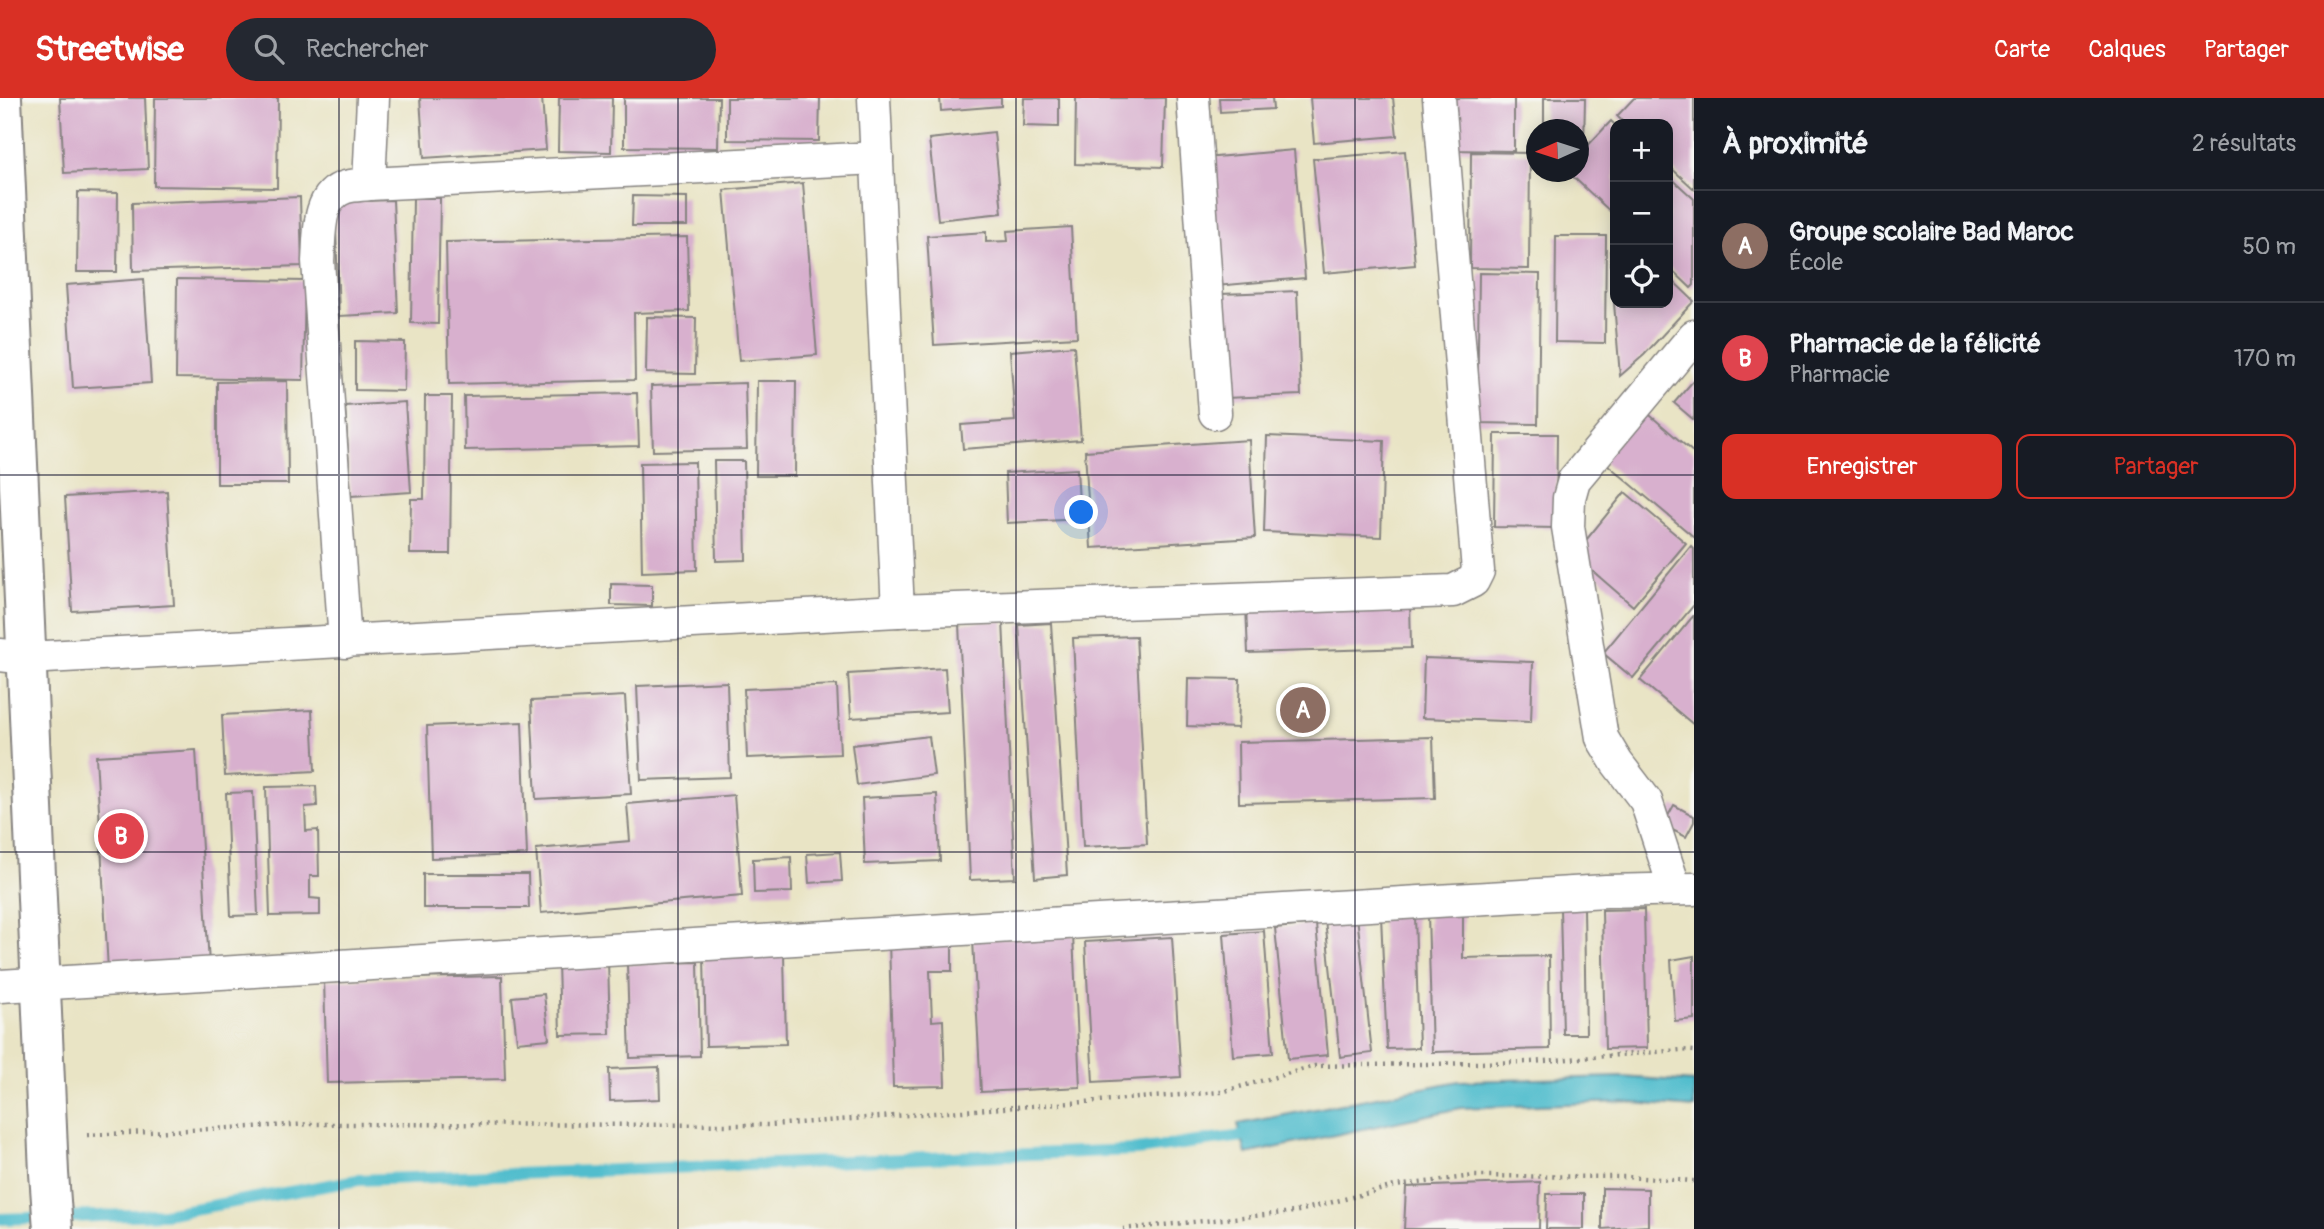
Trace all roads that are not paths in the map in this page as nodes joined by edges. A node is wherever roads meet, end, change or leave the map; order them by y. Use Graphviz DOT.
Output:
graph roads {
  1 [pos="2,98"];
  2 [pos="373,98"];
  3 [pos="874,98"];
  4 [pos="1193,98"];
  5 [pos="1439,98"];
  6 [pos="877,158"];
  7 [pos="369,184"];
  8 [pos="1694,336"];
  9 [pos="1215,413"];
  10 [pos="898,611"];
  11 [pos="345,642"];
  12 [pos="13,657"];
  13 [pos="1684,889"];
  14 [pos="41,984"];
  15 [pos="0,986"];
  16 [pos="53,1229"];
  1 -- 12 [label="street"];
  2 -- 7 [label="street"];
  3 -- 6 [label="street"];
  4 -- 9 [label="street"];
  5 -- 10 [label="street"];
  6 -- 7 [label="street"];
  6 -- 10 [label="street"];
  7 -- 11 [label="street"];
  8 -- 13 [label="street"];
  10 -- 11 [label="street"];
  11 -- 12 [label="street"];
  12 -- 14 [label="street"];
  13 -- 14 [label="street"];
  14 -- 15 [label="street"];
  14 -- 16 [label="street"];
}
